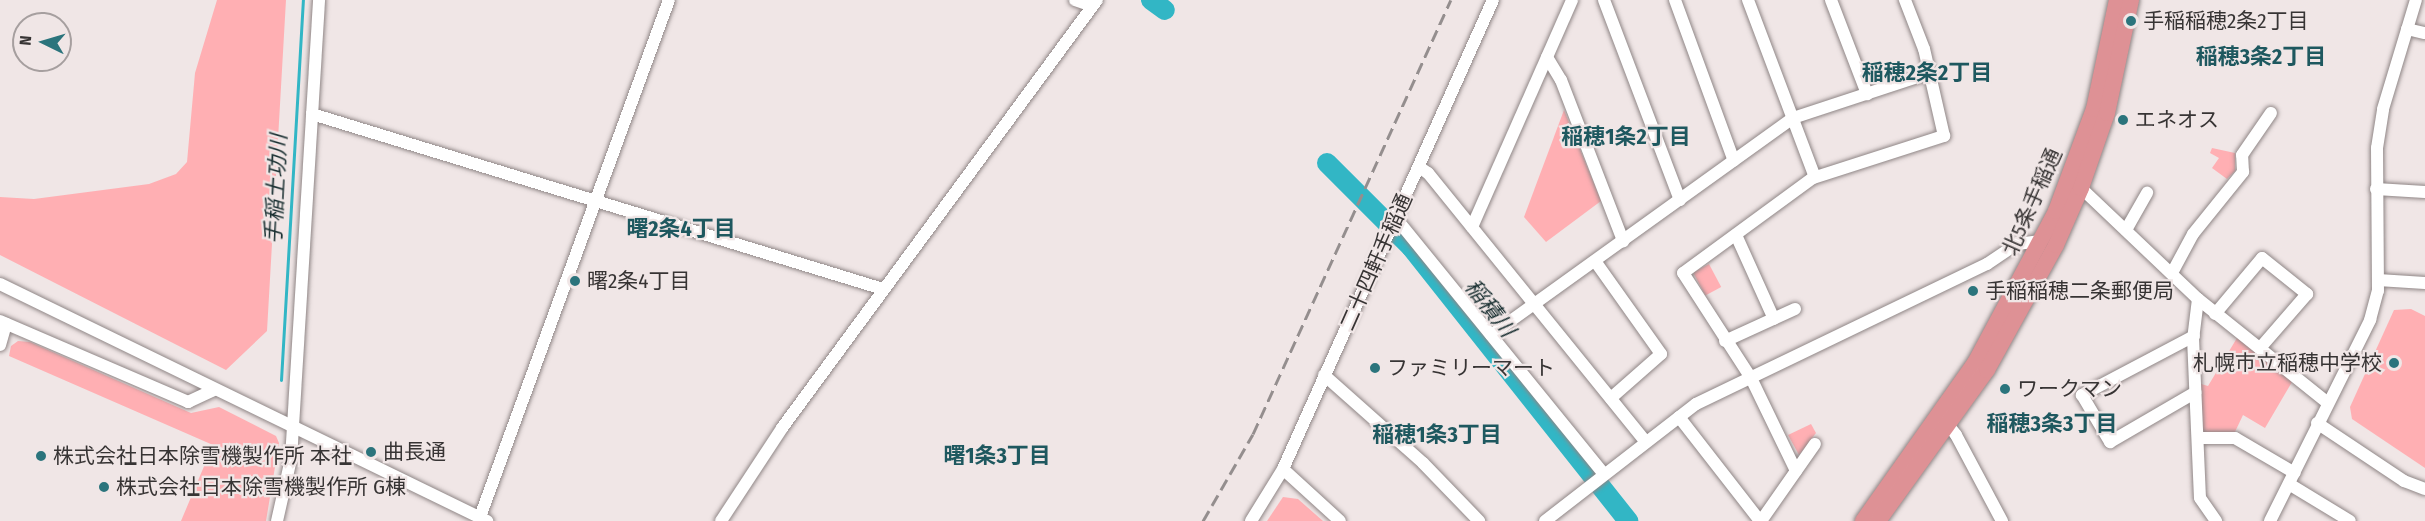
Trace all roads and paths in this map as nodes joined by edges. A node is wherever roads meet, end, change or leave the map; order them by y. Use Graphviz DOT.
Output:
graph roads {
  1 [pos="319,0"];
  2 [pos="669,0"];
  3 [pos="1074,0"];
  4 [pos="1493,0"];
  5 [pos="1572,0"];
  6 [pos="1604,0"];
  7 [pos="1676,0"];
  8 [pos="1748,0"];
  9 [pos="1831,0"];
  10 [pos="1905,0"];
  11 [pos="2117,0"];
  12 [pos="2131,0"];
  13 [pos="2416,0"];
  14 [pos="1095,3"];
  15 [pos="2407,29"];
  16 [pos="2425,33"];
  17 [pos="1547,57"];
  18 [pos="1930,73"];
  19 [pos="1867,94"];
  20 [pos="2271,113"];
  21 [pos="312,114"];
  22 [pos="1793,118"];
  23 [pos="1734,161"];
  24 [pos="1419,167"];
  25 [pos="1815,177"];
  26 [pos="2081,188"];
  27 [pos="2376,189"];
  28 [pos="2425,192"];
  29 [pos="2147,193"];
  30 [pos="1680,200"];
  31 [pos="595,202"];
  32 [pos="1394,220"];
  33 [pos="1473,228"];
  34 [pos="2126,230"];
  35 [pos="1736,235"];
  36 [pos="1623,241"];
  37 [pos="2041,241"];
  38 [pos="1595,261"];
  39 [pos="2172,273"];
  40 [pos="2378,280"];
  41 [pos="2425,283"];
  42 [pos="0,284"];
  43 [pos="883,289"];
  44 [pos="2198,299"];
  45 [pos="1535,304"];
  46 [pos="1795,309"];
  47 [pos="2215,314"];
  48 [pos="1774,319"];
  49 [pos="3,323"];
  50 [pos="1491,335"];
  51 [pos="2194,336"];
  52 [pos="1725,341"];
  53 [pos="0,345"];
  54 [pos="2260,348"];
  55 [pos="1324,375"];
  56 [pos="1751,378"];
  57 [pos="214,390"];
  58 [pos="2196,392"];
  59 [pos="1611,398"];
  60 [pos="2328,403"];
  61 [pos="1679,417"];
  62 [pos="1943,420"];
  63 [pos="2317,423"];
  64 [pos="293,428"];
  65 [pos="2198,438"];
  66 [pos="1646,442"];
  67 [pos="1815,444"];
  68 [pos="1283,469"];
  69 [pos="1796,471"];
  70 [pos="1603,475"];
  71 [pos="2292,479"];
  72 [pos="2425,489"];
  73 [pos="484,519"];
  74 [pos="277,521"];
  75 [pos="721,521"];
  76 [pos="1251,521"];
  77 [pos="1340,521"];
  78 [pos="1479,521"];
  79 [pos="1545,521"];
  80 [pos="1761,521"];
  81 [pos="1863,521"];
  82 [pos="1878,521"];
  83 [pos="2002,521"];
  84 [pos="2216,521"];
  85 [pos="2270,521"];
  86 [pos="2350,521"];
  1 -- 21 [label="street"];
  2 -- 31 [label="street"];
  3 -- 14 [label="street"];
  4 -- 24 [label="street, 二十四軒手稲通"];
  5 -- 17 [label="street"];
  6 -- 30 [label="street"];
  7 -- 23 [label="street"];
  8 -- 22 [label="street"];
  9 -- 19 [label="street"];
  10 -- 18 [label="street"];
  11 -- 37 [label="highway, 北5条手稲通"];
  12 -- 26 [label="highway, 北5条手稲通"];
  13 -- 15 [label="street"];
  14 -- 43 [label="street"];
  15 -- 16 [label="street"];
  15 -- 27 [label="street"];
  17 -- 33 [label="street"];
  17 -- 36 [label="street"];
  18 -- 19 [label="street"];
  18 -- 25 [label="street"];
  19 -- 22 [label="street"];
  20 -- 39 [label="street"];
  21 -- 31 [label="street"];
  21 -- 64 [label="street"];
  22 -- 23 [label="street"];
  22 -- 25 [label="street"];
  23 -- 30 [label="street"];
  24 -- 32 [label="street, 二十四軒手稲通"];
  24 -- 33 [label="street"];
  25 -- 35 [label="street"];
  26 -- 34 [label="street"];
  26 -- 62 [label="highway, 北5条手稲通"];
  27 -- 28 [label="street"];
  27 -- 40 [label="street"];
  29 -- 34 [label="street"];
  30 -- 36 [label="street"];
  31 -- 43 [label="street"];
  31 -- 73 [label="street"];
  32 -- 50 [label="street"];
  32 -- 55 [label="street, 二十四軒手稲通"];
  33 -- 45 [label="street"];
  34 -- 39 [label="street"];
  35 -- 48 [label="street"];
  35 -- 52 [label="street"];
  36 -- 38 [label="street"];
  37 -- 56 [label="street"];
  37 -- 62 [label="highway, 北5条手稲通"];
  38 -- 45 [label="street"];
  38 -- 59 [label="street"];
  39 -- 44 [label="street"];
  40 -- 41 [label="street"];
  40 -- 60 [label="street"];
  42 -- 57 [label="street"];
  43 -- 75 [label="street"];
  44 -- 47 [label="street"];
  44 -- 51 [label="street"];
  45 -- 50 [label="street"];
  45 -- 59 [label="street"];
  46 -- 48 [label="street"];
  47 -- 54 [label="street"];
  47 -- 54 [label="street"];
  48 -- 52 [label="street"];
  49 -- 53 [label="street"];
  49 -- 57 [label="street"];
  50 -- 70 [label="street"];
  51 -- 58 [label="street"];
  51 -- 58 [label="street"];
  52 -- 56 [label="street"];
  54 -- 60 [label="street"];
  55 -- 68 [label="street, 二十四軒手稲通"];
  55 -- 78 [label="street"];
  56 -- 61 [label="street"];
  56 -- 69 [label="street"];
  57 -- 64 [label="street"];
  58 -- 65 [label="street"];
  59 -- 66 [label="street"];
  60 -- 63 [label="street"];
  61 -- 66 [label="street"];
  61 -- 80 [label="street"];
  62 -- 81 [label="highway, 北5条手稲通"];
  62 -- 82 [label="highway, 北5条手稲通"];
  62 -- 83 [label="street"];
  63 -- 71 [label="street"];
  63 -- 72 [label="street"];
  64 -- 73 [label="street"];
  64 -- 74 [label="street"];
  65 -- 71 [label="street"];
  65 -- 84 [label="street"];
  66 -- 70 [label="street"];
  67 -- 69 [label="street"];
  68 -- 76 [label="street, 二十四軒手稲通"];
  68 -- 77 [label="street"];
  69 -- 80 [label="street"];
  70 -- 79 [label="street"];
  71 -- 85 [label="street"];
  71 -- 86 [label="street"];
}
